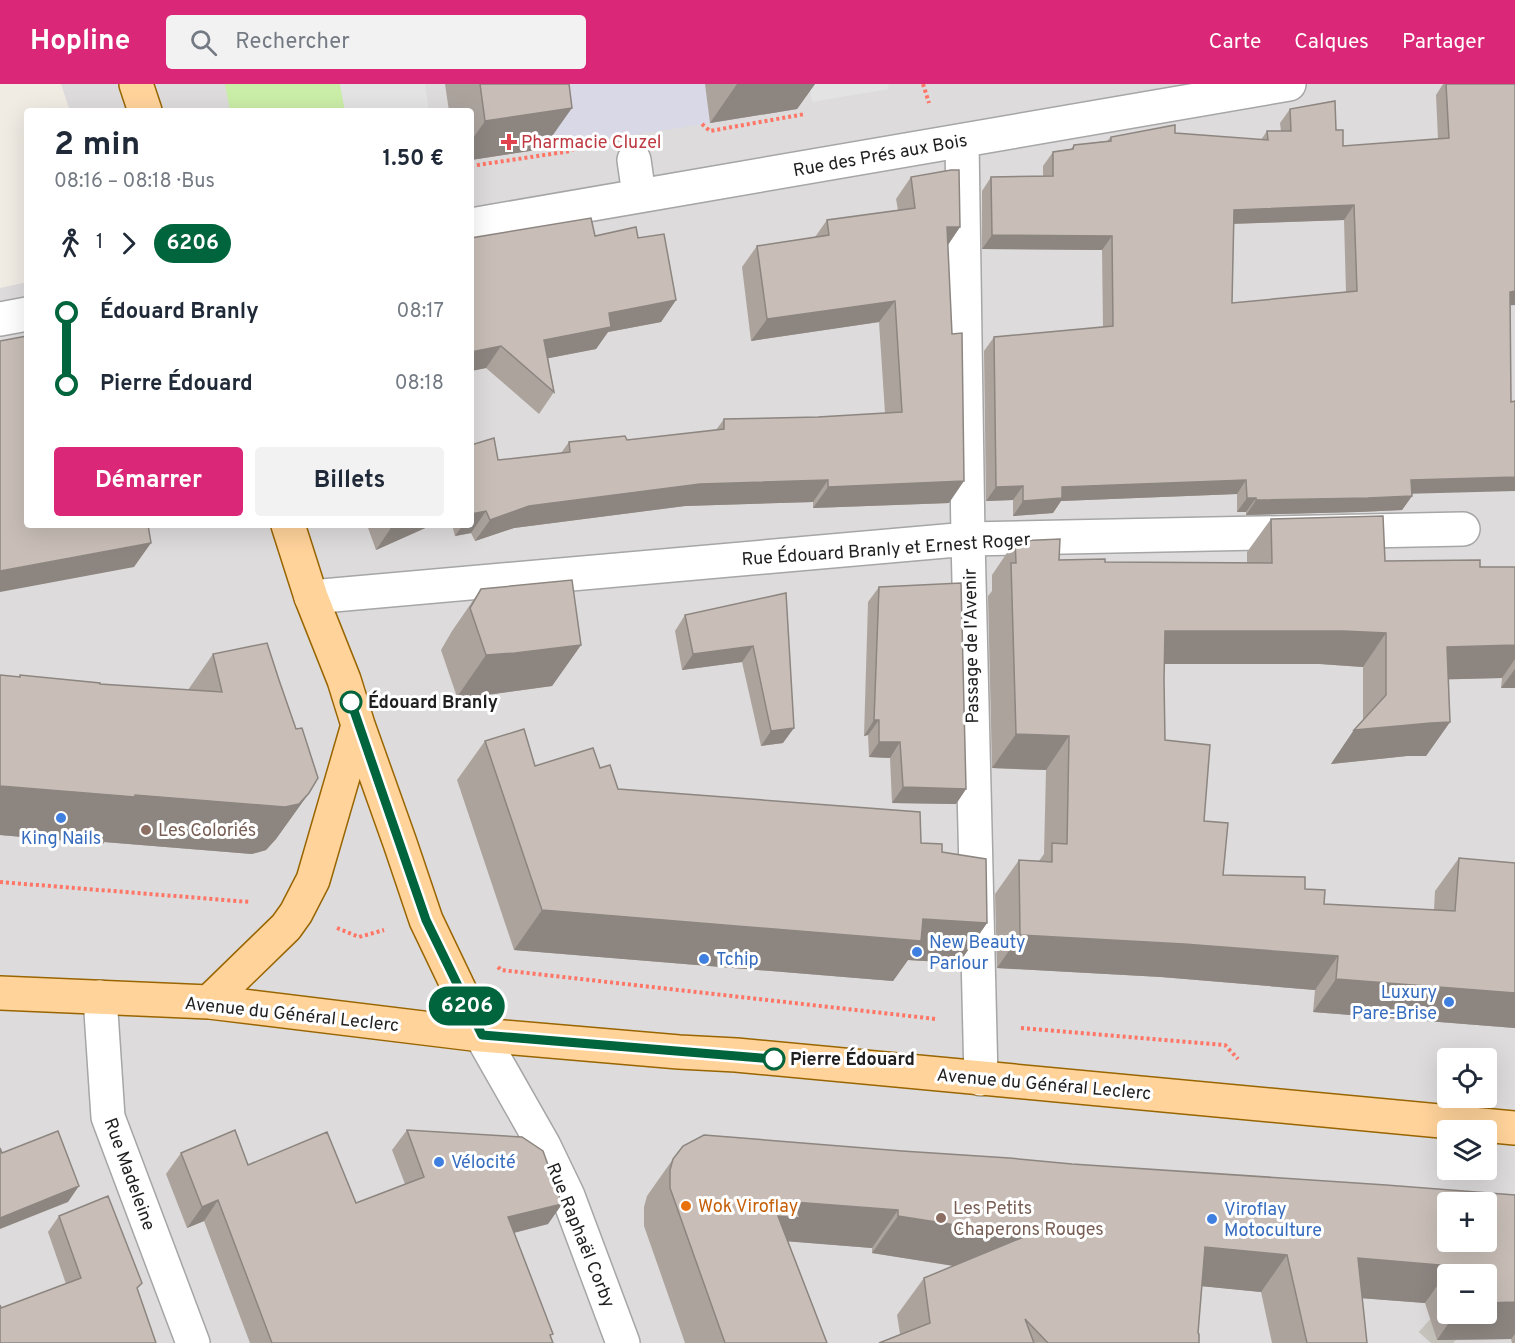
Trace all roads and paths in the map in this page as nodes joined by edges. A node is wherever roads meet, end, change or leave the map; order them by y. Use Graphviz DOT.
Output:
graph roads {
  1 [pos="136,84"];
  2 [pos="922,84"];
  3 [pos="1290,84"];
  4 [pos="930,107"];
  5 [pos="145,108"];
  6 [pos="805,114"];
  7 [pos="702,124"];
  8 [pos="962,141"];
  9 [pos="580,143"];
  10 [pos="634,160"];
  11 [pos="474,166"];
  12 [pos="639,195"];
  13 [pos="474,224"];
  14 [pos="24,315"];
  15 [pos="0,319"];
  16 [pos="289,528"];
  17 [pos="1463,529"];
  18 [pos="968,539"];
  19 [pos="311,597"];
  20 [pos="358,725"];
  21 [pos="0,882"];
  22 [pos="288,909"];
  23 [pos="426,920"];
  24 [pos="495,964"];
  25 [pos="0,993"];
  26 [pos="100,997"];
  27 [pos="209,1002"];
  28 [pos="980,1024"];
  29 [pos="482,1035"];
  30 [pos="981,1079"];
  31 [pos="1267,1105"];
  32 [pos="1515,1128"];
  33 [pos="193,1343"];
  34 [pos="623,1343"];
  1 -- 5 [label="main road"];
  2 -- 4 [label="path"];
  3 -- 8 [label="street, Rue des Prés aux Bois"];
  6 -- 7 [label="path"];
  8 -- 12 [label="street, Rue des Prés aux Bois"];
  8 -- 18 [label="street, Passage de l'Avenir"];
  9 -- 11 [label="path"];
  10 -- 12 [label="street"];
  12 -- 13 [label="street, Rue des Prés aux Bois"];
  14 -- 15 [label="street"];
  16 -- 19 [label="main road"];
  17 -- 18 [label="street, Rue Édouard Branly et Ernest Roger"];
  18 -- 19 [label="street, Rue Édouard Branly et Ernest Roger"];
  18 -- 28 [label="street, Passage de l'Avenir"];
  19 -- 20 [label="main road"];
  20 -- 22 [label="main road"];
  20 -- 23 [label="main road"];
  21 -- 22 [label="path"];
  22 -- 23 [label="path"];
  22 -- 27 [label="main road"];
  23 -- 29 [label="main road"];
  24 -- 28 [label="path"];
  25 -- 26 [label="main road, Avenue du Général Leclerc"];
  26 -- 27 [label="main road, Avenue du Général Leclerc"];
  26 -- 33 [label="street, Rue Madeleine"];
  27 -- 29 [label="main road, Avenue du Général Leclerc"];
  28 -- 30 [label="street, Passage de l'Avenir"];
  28 -- 31 [label="path"];
  29 -- 30 [label="main road, Avenue du Général Leclerc"];
  29 -- 34 [label="street, Rue Raphaël Corby"];
  30 -- 31 [label="main road, Avenue du Général Leclerc"];
  31 -- 32 [label="main road, Avenue du Général Leclerc"];
}
